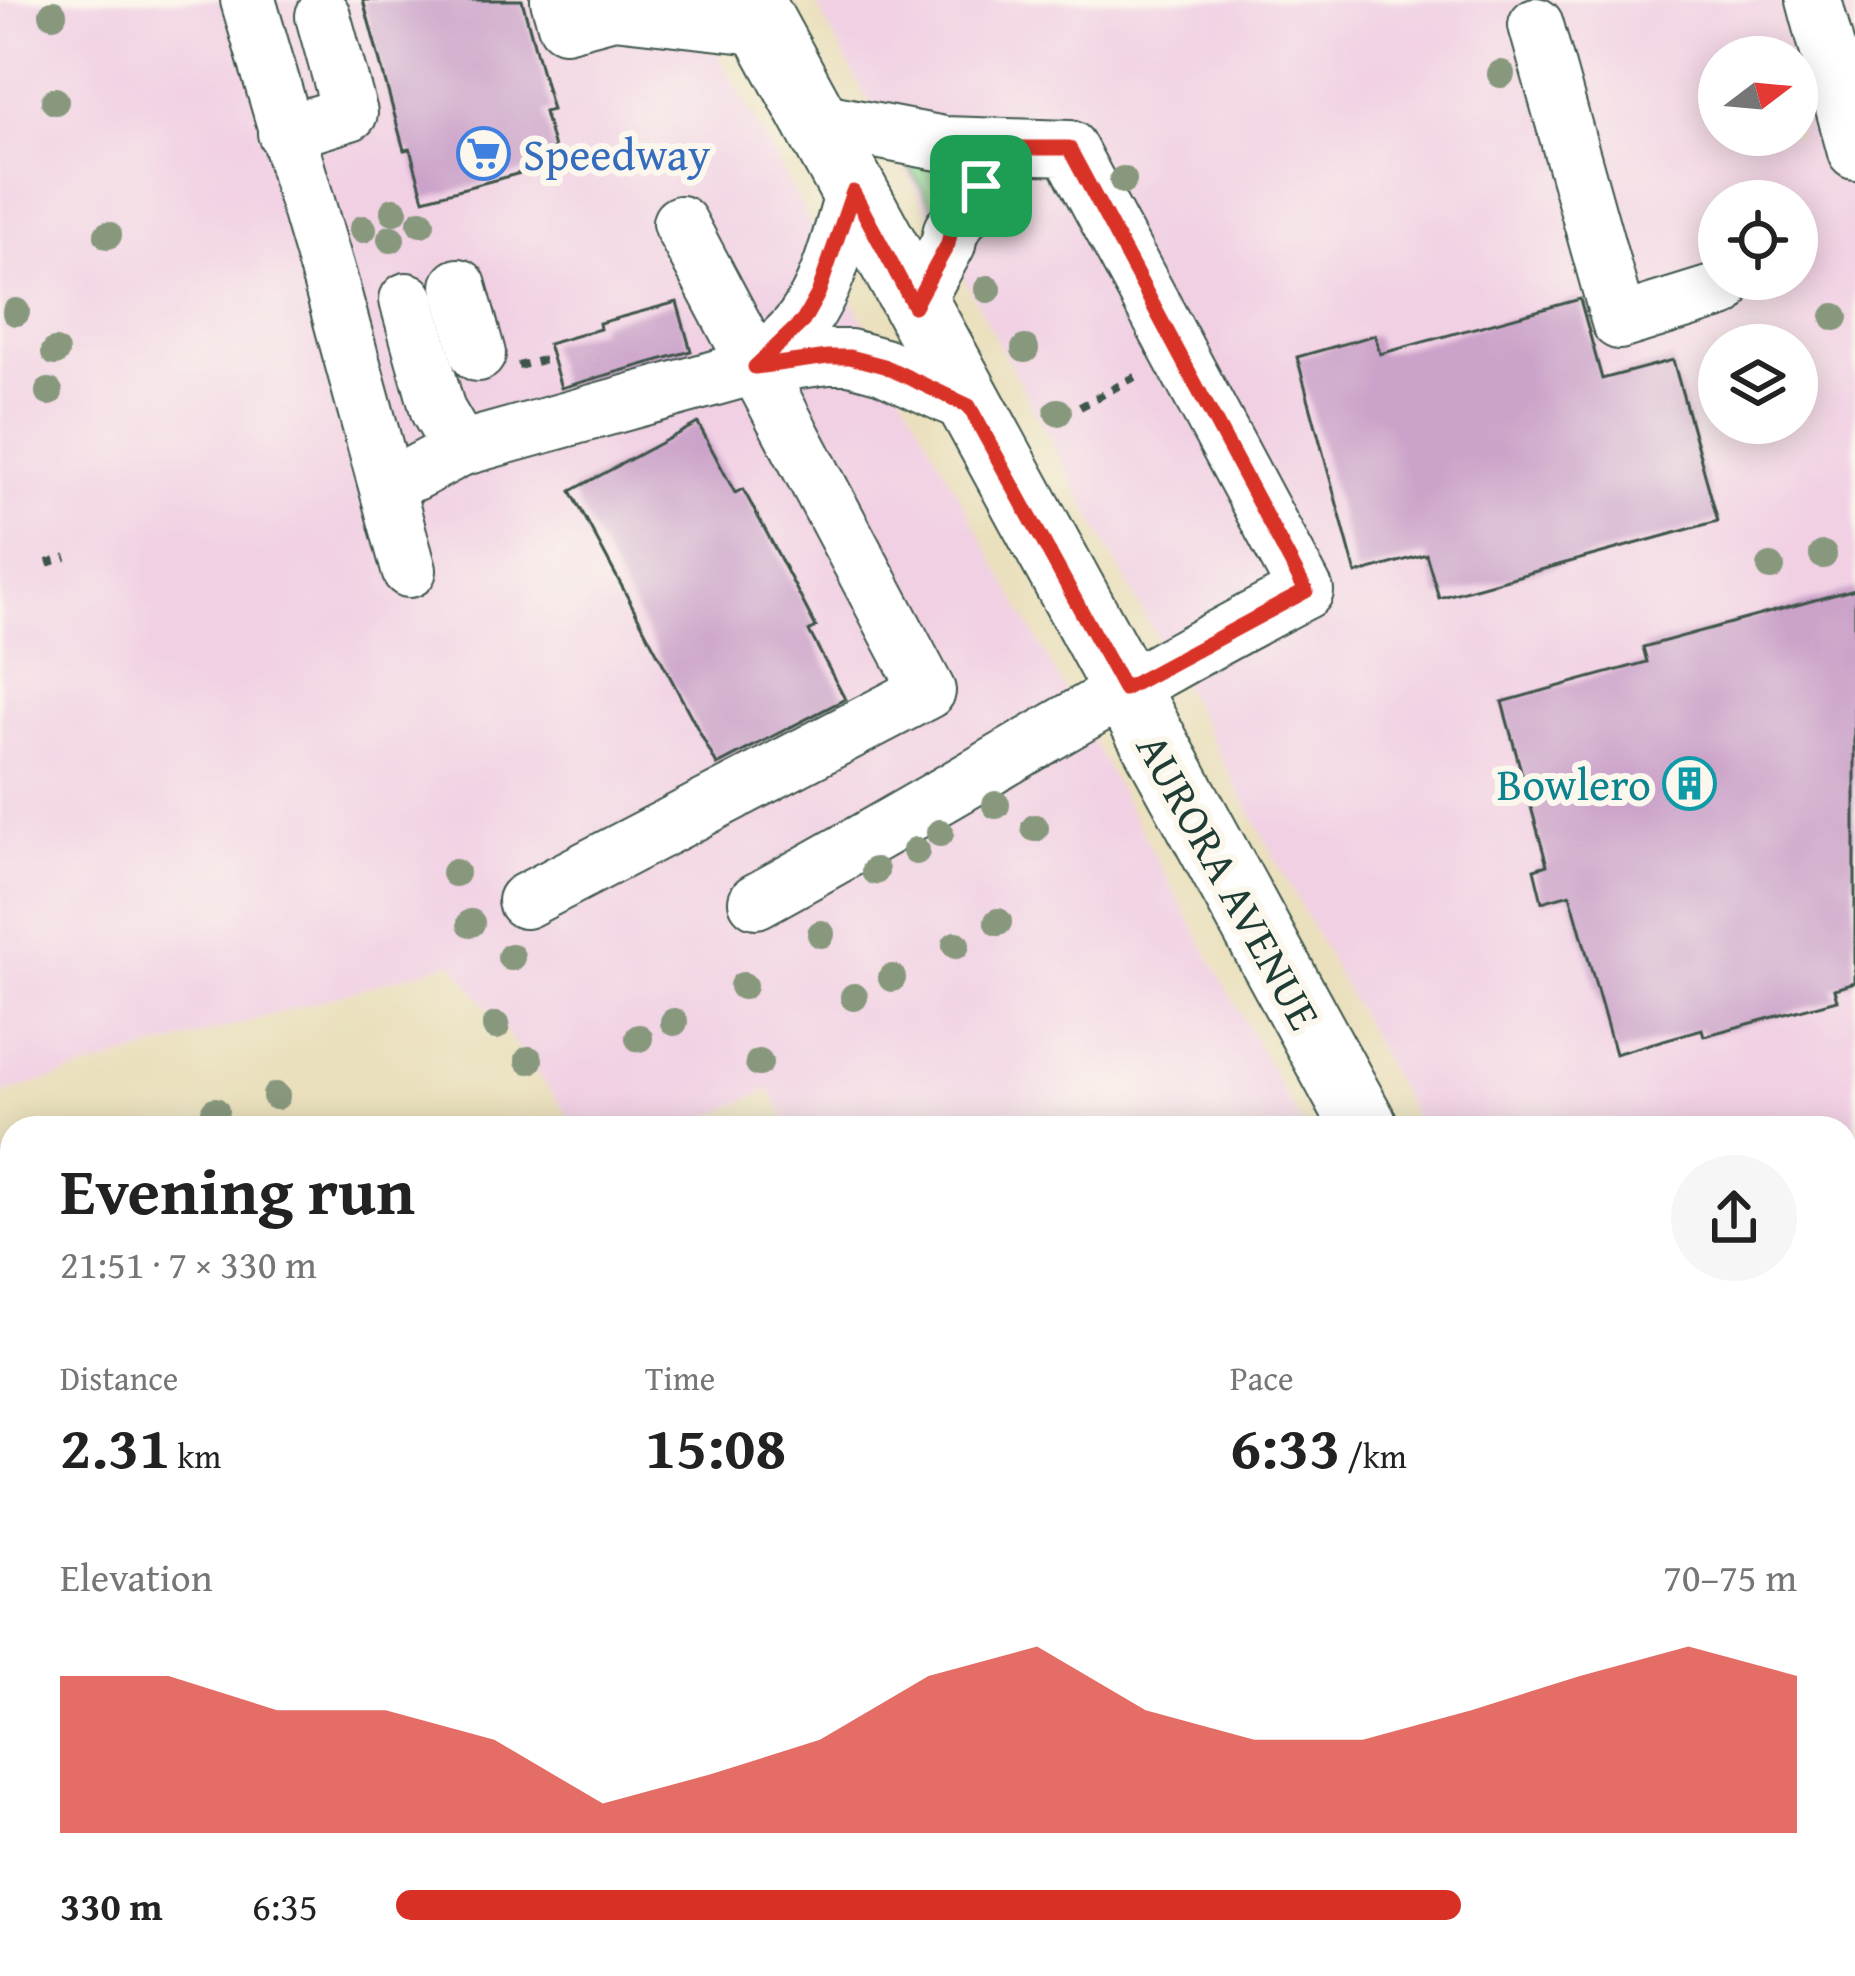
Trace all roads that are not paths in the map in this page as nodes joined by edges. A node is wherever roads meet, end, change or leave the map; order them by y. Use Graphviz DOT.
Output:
graph roads {
  1 [pos="559,0"];
  2 [pos="1814,0"];
  3 [pos="618,5"];
  4 [pos="327,8"];
  5 [pos="757,14"];
  6 [pos="253,17"];
  7 [pos="1536,25"];
  8 [pos="813,119"];
  9 [pos="285,133"];
  10 [pos="1003,148"];
  11 [pos="1855,152"];
  12 [pos="853,192"];
  13 [pos="680,223"];
  14 [pos="459,286"];
  15 [pos="1698,297"];
  16 [pos="407,300"];
  17 [pos="914,306"];
  18 [pos="493,361"];
  19 [pos="755,367"];
  20 [pos="969,406"];
  21 [pos="460,449"];
  22 [pos="386,483"];
  23 [pos="409,570"];
  24 [pos="1124,689"];
  25 [pos="525,901"];
  26 [pos="756,901"];
  27 [pos="1357,1116"];
  1 -- 3 [label="street"];
  2 -- 11 [label="street"];
  3 -- 5 [label="street"];
  4 -- 6 [label="street"];
  4 -- 9 [label="street"];
  5 -- 8 [label="main road, AURORA AVENUE"];
  6 -- 9 [label="street"];
  7 -- 15 [label="street"];
  8 -- 10 [label="street"];
  8 -- 12 [label="main road, AURORA AVENUE"];
  9 -- 22 [label="street"];
  10 -- 17 [label="street"];
  10 -- 24 [label="street"];
  12 -- 17 [label="main road, AURORA AVENUE"];
  12 -- 19 [label="street"];
  13 -- 19 [label="street"];
  14 -- 18 [label="street"];
  16 -- 21 [label="street"];
  17 -- 20 [label="main road, AURORA AVENUE"];
  19 -- 20 [label="street"];
  19 -- 21 [label="street"];
  19 -- 25 [label="street"];
  20 -- 24 [label="main road, AURORA AVENUE"];
  21 -- 22 [label="street"];
  22 -- 23 [label="street"];
  24 -- 26 [label="street"];
  24 -- 27 [label="main road, AURORA AVENUE"];
}
